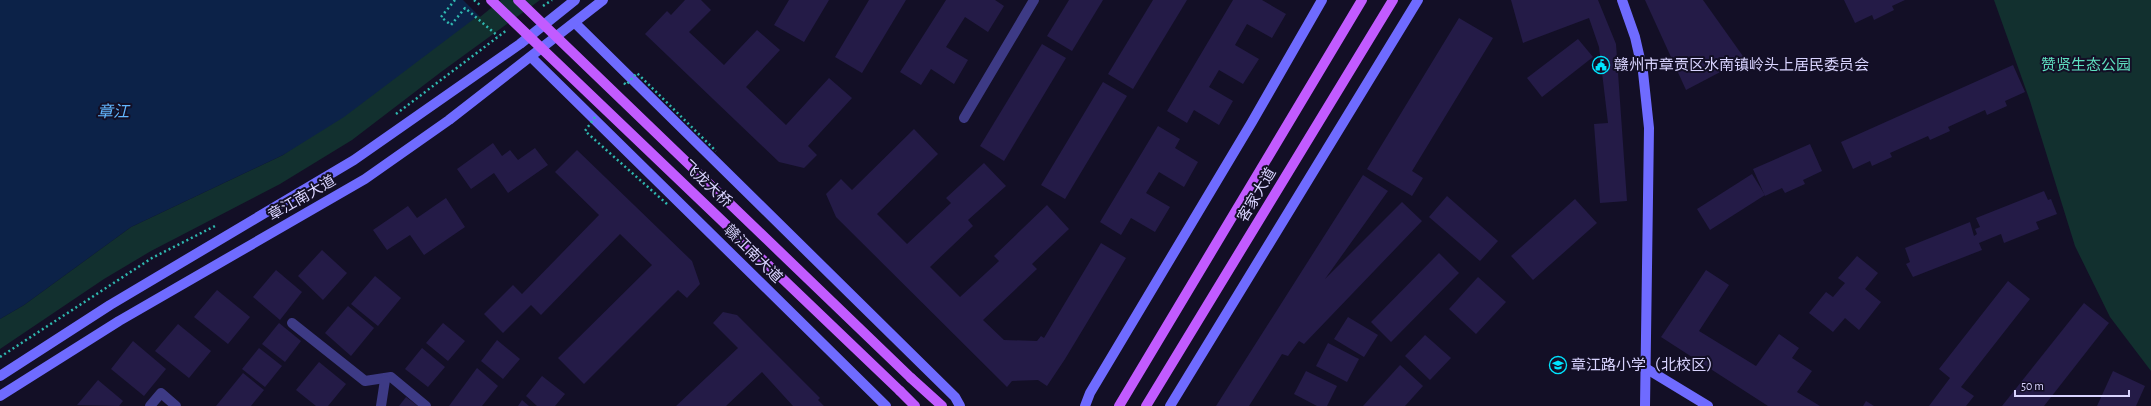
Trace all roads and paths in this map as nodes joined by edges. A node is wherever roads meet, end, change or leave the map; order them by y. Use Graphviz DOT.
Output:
graph roads {
  1 [pos="455,0"];
  2 [pos="474,0"];
  3 [pos="492,0"];
  4 [pos="518,0"];
  5 [pos="552,0"];
  6 [pos="575,0"];
  7 [pos="603,0"];
  8 [pos="1034,0"];
  9 [pos="1322,0"];
  10 [pos="1362,0"];
  11 [pos="1393,0"];
  12 [pos="1418,0"];
  13 [pos="1622,0"];
  14 [pos="543,5"];
  15 [pos="540,8"];
  16 [pos="485,11"];
  17 [pos="548,11"];
  18 [pos="574,23"];
  19 [pos="502,27"];
  20 [pos="510,28"];
  21 [pos="508,32"];
  22 [pos="498,36"];
  23 [pos="531,57"];
  24 [pos="620,79"];
  25 [pos="591,113"];
  26 [pos="391,118"];
  27 [pos="964,118"];
  28 [pos="716,151"];
  29 [pos="667,204"];
  30 [pos="219,224"];
  31 [pos="292,323"];
  32 [pos="0,357"];
  33 [pos="1647,369"];
  34 [pos="1137,375"];
  35 [pos="0,376"];
  36 [pos="385,380"];
  37 [pos="0,396"];
  38 [pos="150,406"];
  39 [pos="176,406"];
  40 [pos="381,406"];
  41 [pos="426,406"];
  42 [pos="886,406"];
  43 [pos="915,406"];
  44 [pos="942,406"];
  45 [pos="960,406"];
  46 [pos="1085,406"];
  47 [pos="1114,406"];
  48 [pos="1119,406"];
  49 [pos="1146,406"];
  50 [pos="1170,406"];
  51 [pos="1645,406"];
  52 [pos="1708,406"];
  1 -- 22 [label="path"];
  2 -- 16 [label="path, bridge"];
  3 -- 43 [label="main road, 飞龙大桥, bridge"];
  4 -- 44 [label="main road, 飞龙大桥, bridge"];
  5 -- 15 [label="path"];
  6 -- 35 [label="main road, 章江南大道"];
  7 -- 18 [label="main road, 章江南大道"];
  8 -- 27 [label="street"];
  9 -- 46 [label="main road"];
  10 -- 34 [label="main road, 客家大道"];
  11 -- 49 [label="main road, 客家大道"];
  12 -- 50 [label="main road"];
  13 -- 33 [label="main road"];
  14 -- 17 [label="path"];
  18 -- 23 [label="main road, 章江南大道"];
  18 -- 45 [label="main road"];
  19 -- 21 [label="path"];
  20 -- 22 [label="path"];
  22 -- 26 [label="path"];
  23 -- 37 [label="main road, 章江南大道"];
  23 -- 42 [label="main road, 赣江南大道"];
  24 -- 28 [label="path, bridge"];
  25 -- 29 [label="path, bridge"];
  30 -- 32 [label="path"];
  31 -- 36 [label="street"];
  33 -- 51 [label="main road"];
  33 -- 52 [label="main road"];
  34 -- 47 [label="main road"];
  34 -- 48 [label="main road, 客家大道"];
  36 -- 40 [label="street"];
  36 -- 41 [label="street"];
  38 -- 39 [label="street"];
}
